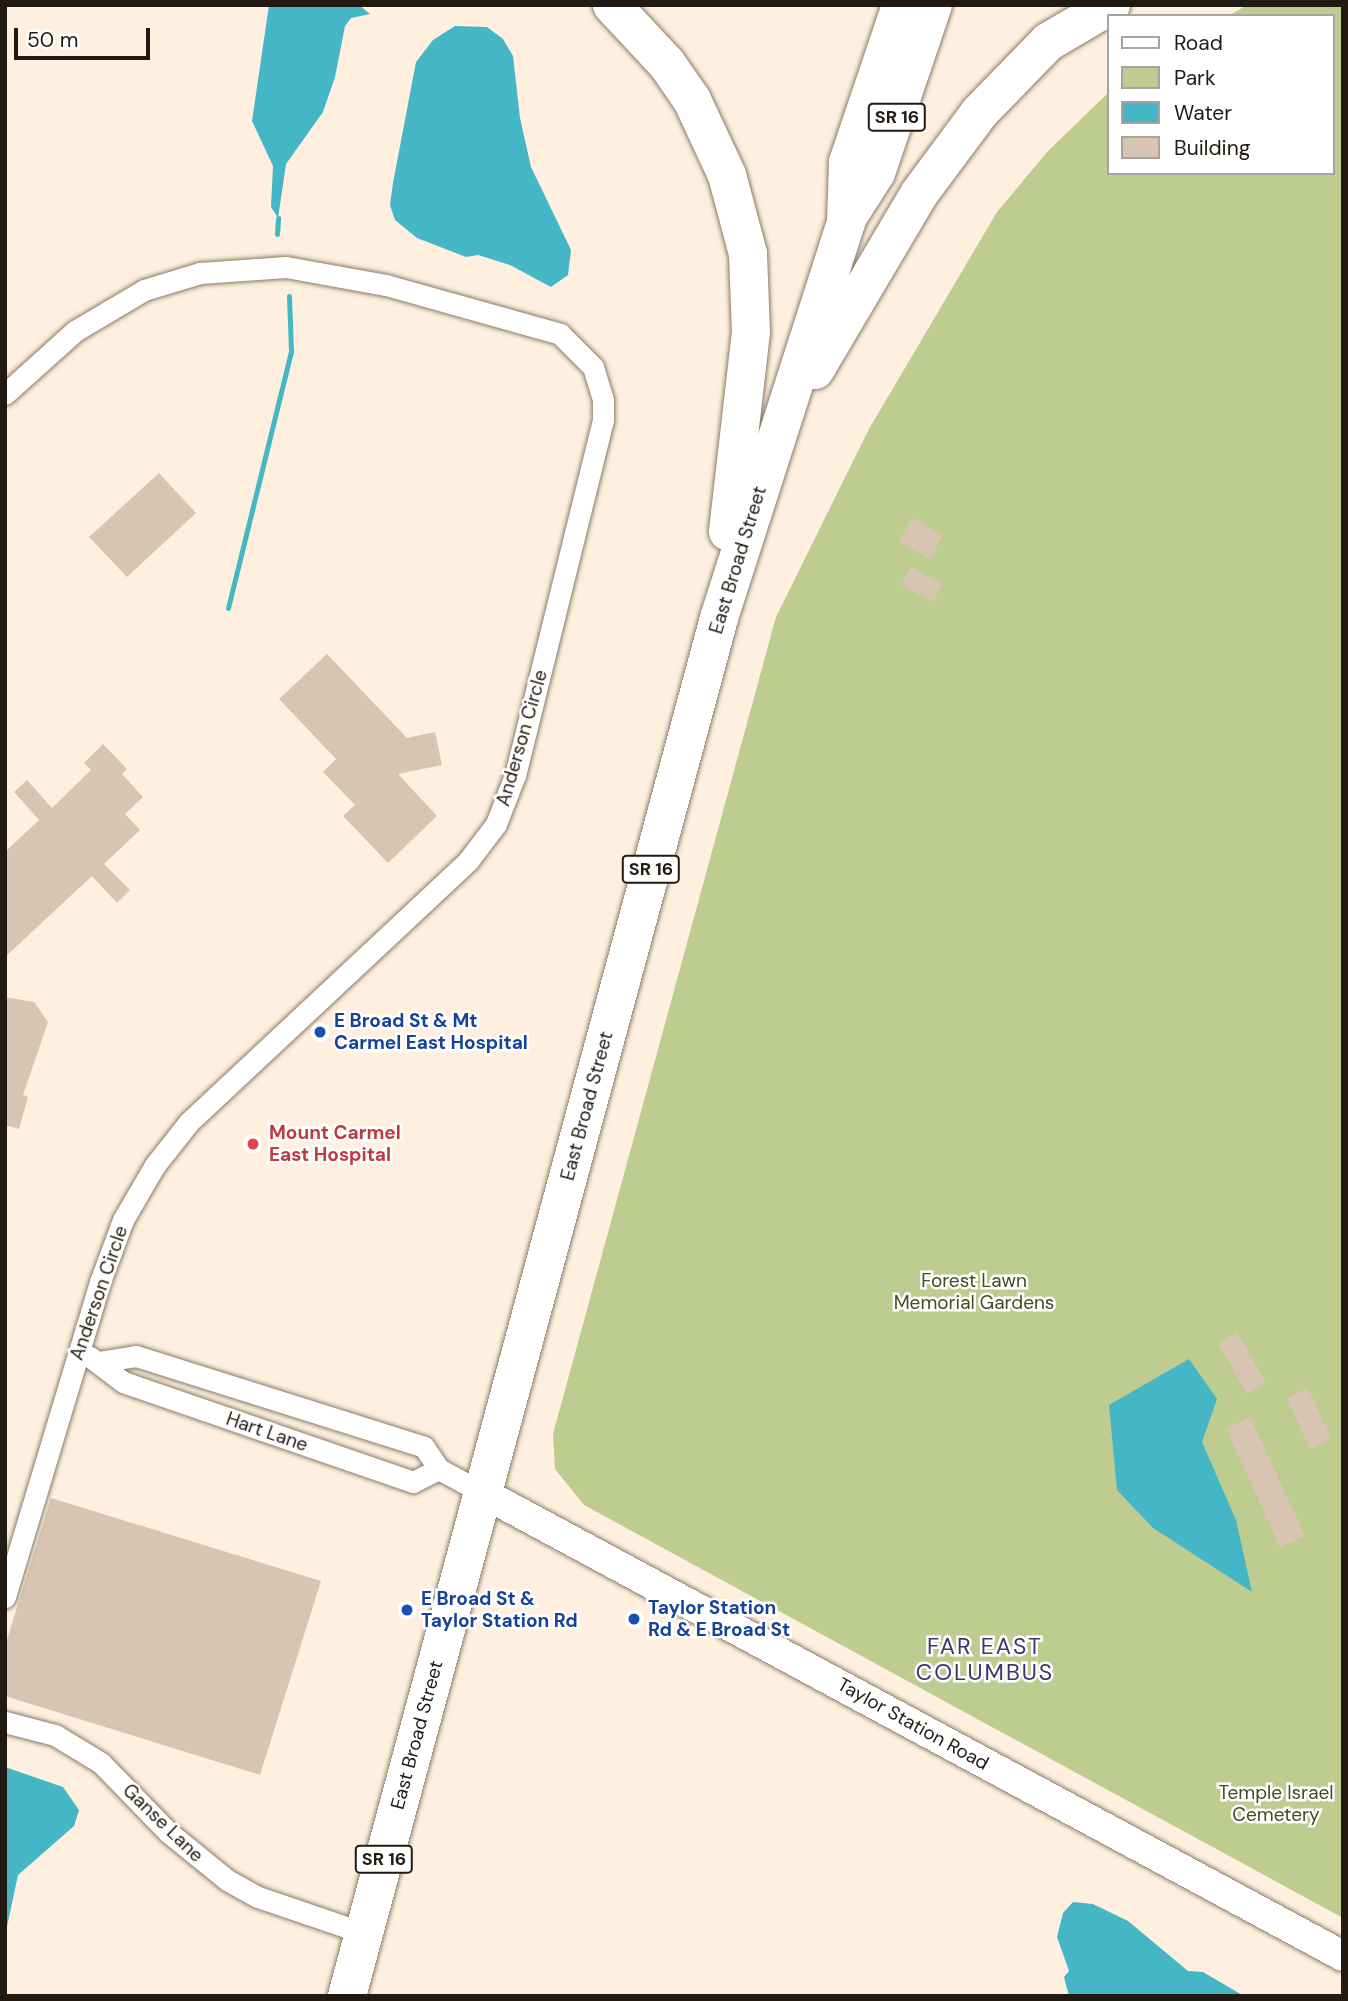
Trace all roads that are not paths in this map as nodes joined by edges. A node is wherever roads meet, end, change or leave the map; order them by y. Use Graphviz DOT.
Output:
graph roads {
  1 [pos="612,5"];
  2 [pos="901,5"];
  3 [pos="935,5"];
  4 [pos="1111,5"];
  5 [pos="846,223"];
  6 [pos="5,394"];
  7 [pos="778,432"];
  8 [pos="719,618"];
  9 [pos="80,1349"];
  10 [pos="99,1362"];
  11 [pos="439,1469"];
  12 [pos="483,1493"];
  13 [pos="5,1597"];
  14 [pos="5,1721"];
  15 [pos="364,1933"];
  16 [pos="1343,1956"];
  17 [pos="347,1996"];
  1 -- 8 [label="highway"];
  2 -- 5 [label="highway, East Broad Street / SR 16"];
  3 -- 5 [label="main road, East Broad Street / SR 16"];
  4 -- 7 [label="highway"];
  5 -- 7 [label="highway, East Broad Street / SR 16"];
  6 -- 9 [label="street, Anderson Circle"];
  7 -- 8 [label="highway, East Broad Street / SR 16"];
  8 -- 12 [label="highway, East Broad Street / SR 16"];
  9 -- 10 [label="street, Hart Lane"];
  9 -- 13 [label="street, Anderson Circle"];
  10 -- 11 [label="street, Hart Lane"];
  10 -- 11 [label="street, Hart Lane"];
  11 -- 12 [label="street, Hart Lane"];
  12 -- 15 [label="highway, East Broad Street / SR 16"];
  12 -- 16 [label="main road, Taylor Station Road"];
  14 -- 15 [label="street, Ganse Lane"];
  15 -- 17 [label="highway, East Broad Street / SR 16"];
}
